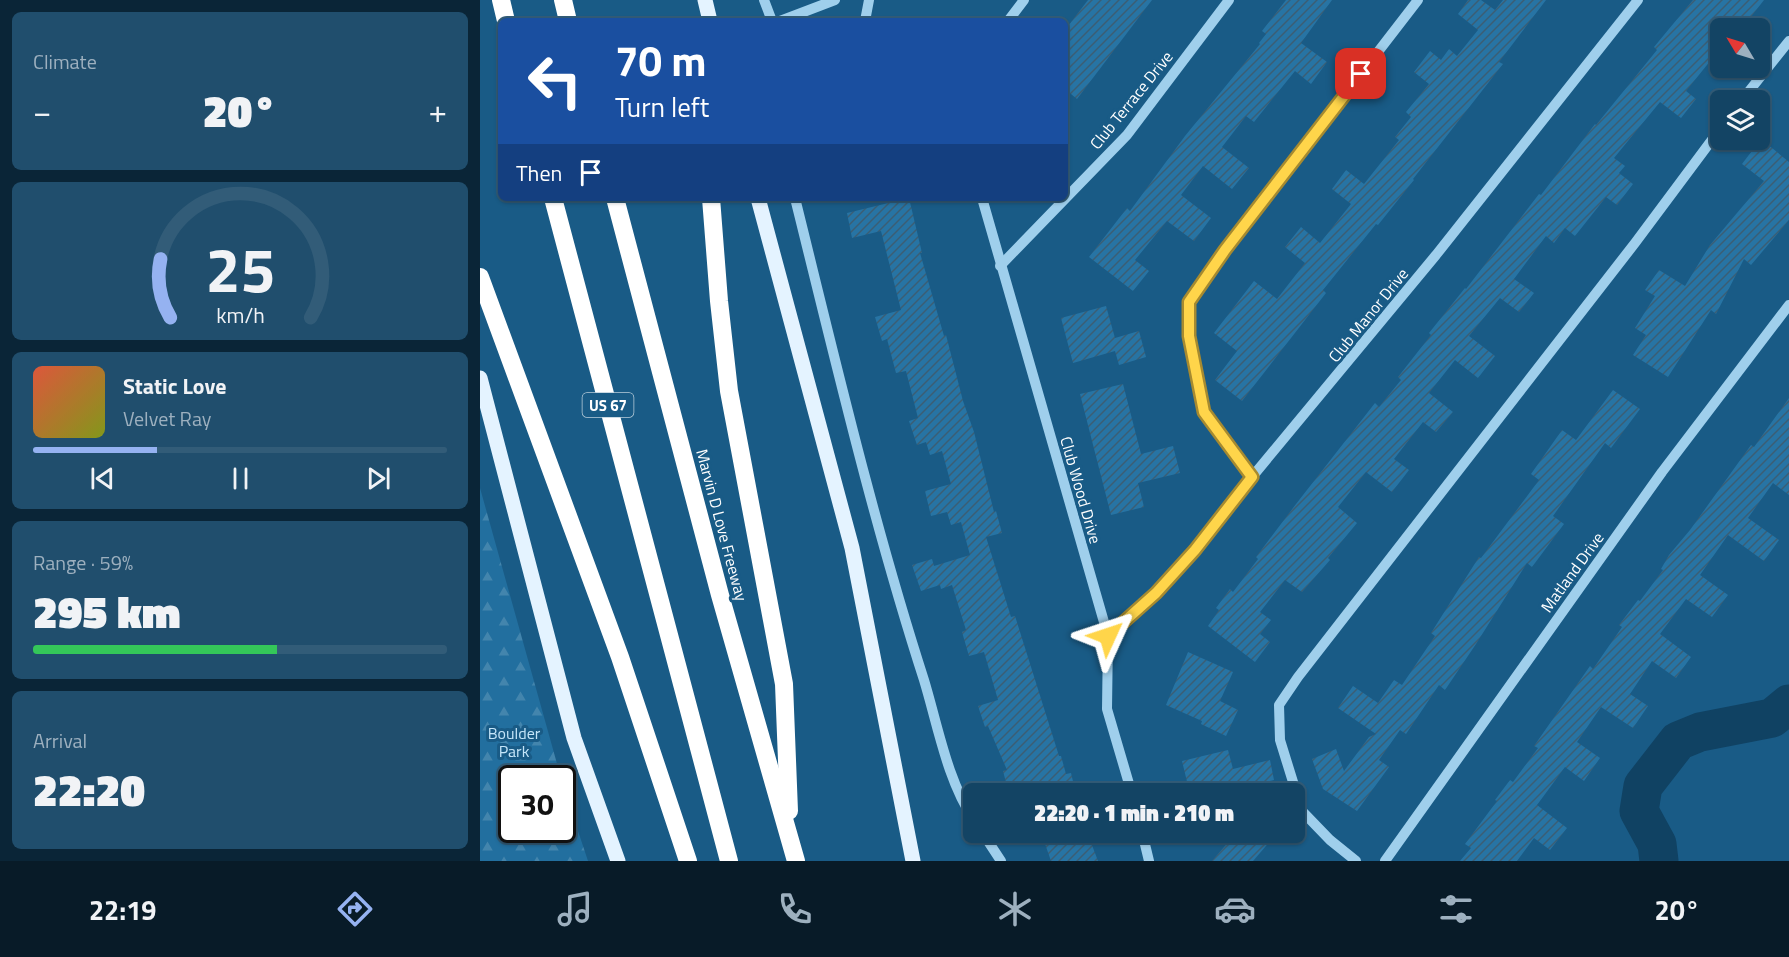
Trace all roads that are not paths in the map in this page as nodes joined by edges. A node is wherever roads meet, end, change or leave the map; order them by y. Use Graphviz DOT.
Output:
graph roads {
  1 [pos="501,0"];
  2 [pos="563,0"];
  3 [pos="705,0"];
  4 [pos="764,0"];
  5 [pos="835,0"];
  6 [pos="869,0"];
  7 [pos="1024,0"];
  8 [pos="1229,0"];
  9 [pos="1418,0"];
  10 [pos="1638,0"];
  11 [pos="505,18"];
  12 [pos="567,18"];
  13 [pos="709,18"];
  14 [pos="771,18"];
  15 [pos="788,18"];
  16 [pos="866,18"];
  17 [pos="1010,18"];
  18 [pos="1789,41"];
  19 [pos="1750,90"];
  20 [pos="1710,142"];
  21 [pos="1068,196"];
  22 [pos="554,201"];
  23 [pos="616,201"];
  24 [pos="711,201"];
  25 [pos="759,201"];
  26 [pos="796,201"];
  27 [pos="983,201"];
  28 [pos="1063,201"];
  29 [pos="1000,266"];
  30 [pos="480,277"];
  31 [pos="1789,305"];
  32 [pos="480,378"];
  33 [pos="1252,477"];
  34 [pos="1108,636"];
  35 [pos="1129,783"];
  36 [pos="963,799"];
  37 [pos="790,839"];
  38 [pos="989,843"];
  39 [pos="1145,843"];
  40 [pos="618,861"];
  41 [pos="688,861"];
  42 [pos="729,861"];
  43 [pos="796,861"];
  44 [pos="913,861"];
  45 [pos="1001,861"];
  46 [pos="1149,861"];
  47 [pos="1356,861"];
  48 [pos="1384,861"];
  1 -- 11 [label="highway"];
  2 -- 12 [label="highway"];
  3 -- 13 [label="main road"];
  4 -- 14 [label="street"];
  5 -- 15 [label="street"];
  6 -- 16 [label="street"];
  7 -- 17 [label="street"];
  8 -- 21 [label="street, Club Terrace Drive"];
  9 -- 33 [label="street"];
  10 -- 33 [label="street, Club Manor Drive"];
  18 -- 19 [label="street"];
  20 -- 47 [label="street"];
  22 -- 42 [label="highway, US 67"];
  23 -- 37 [label="highway, Marvin D Love Freeway"];
  24 -- 37 [label="highway"];
  25 -- 44 [label="main road"];
  26 -- 36 [label="street"];
  27 -- 29 [label="street, Club Wood Drive"];
  28 -- 29 [label="street, Club Terrace Drive"];
  29 -- 34 [label="street, Club Wood Drive"];
  30 -- 41 [label="highway"];
  31 -- 48 [label="street, Matland Drive"];
  32 -- 40 [label="main road"];
  33 -- 34 [label="street, Club Manor Drive"];
  34 -- 35 [label="street, Club Wood Drive"];
  37 -- 43 [label="highway, Marvin D Love Freeway"];
  38 -- 45 [label="street"];
  39 -- 46 [label="street"];
}
